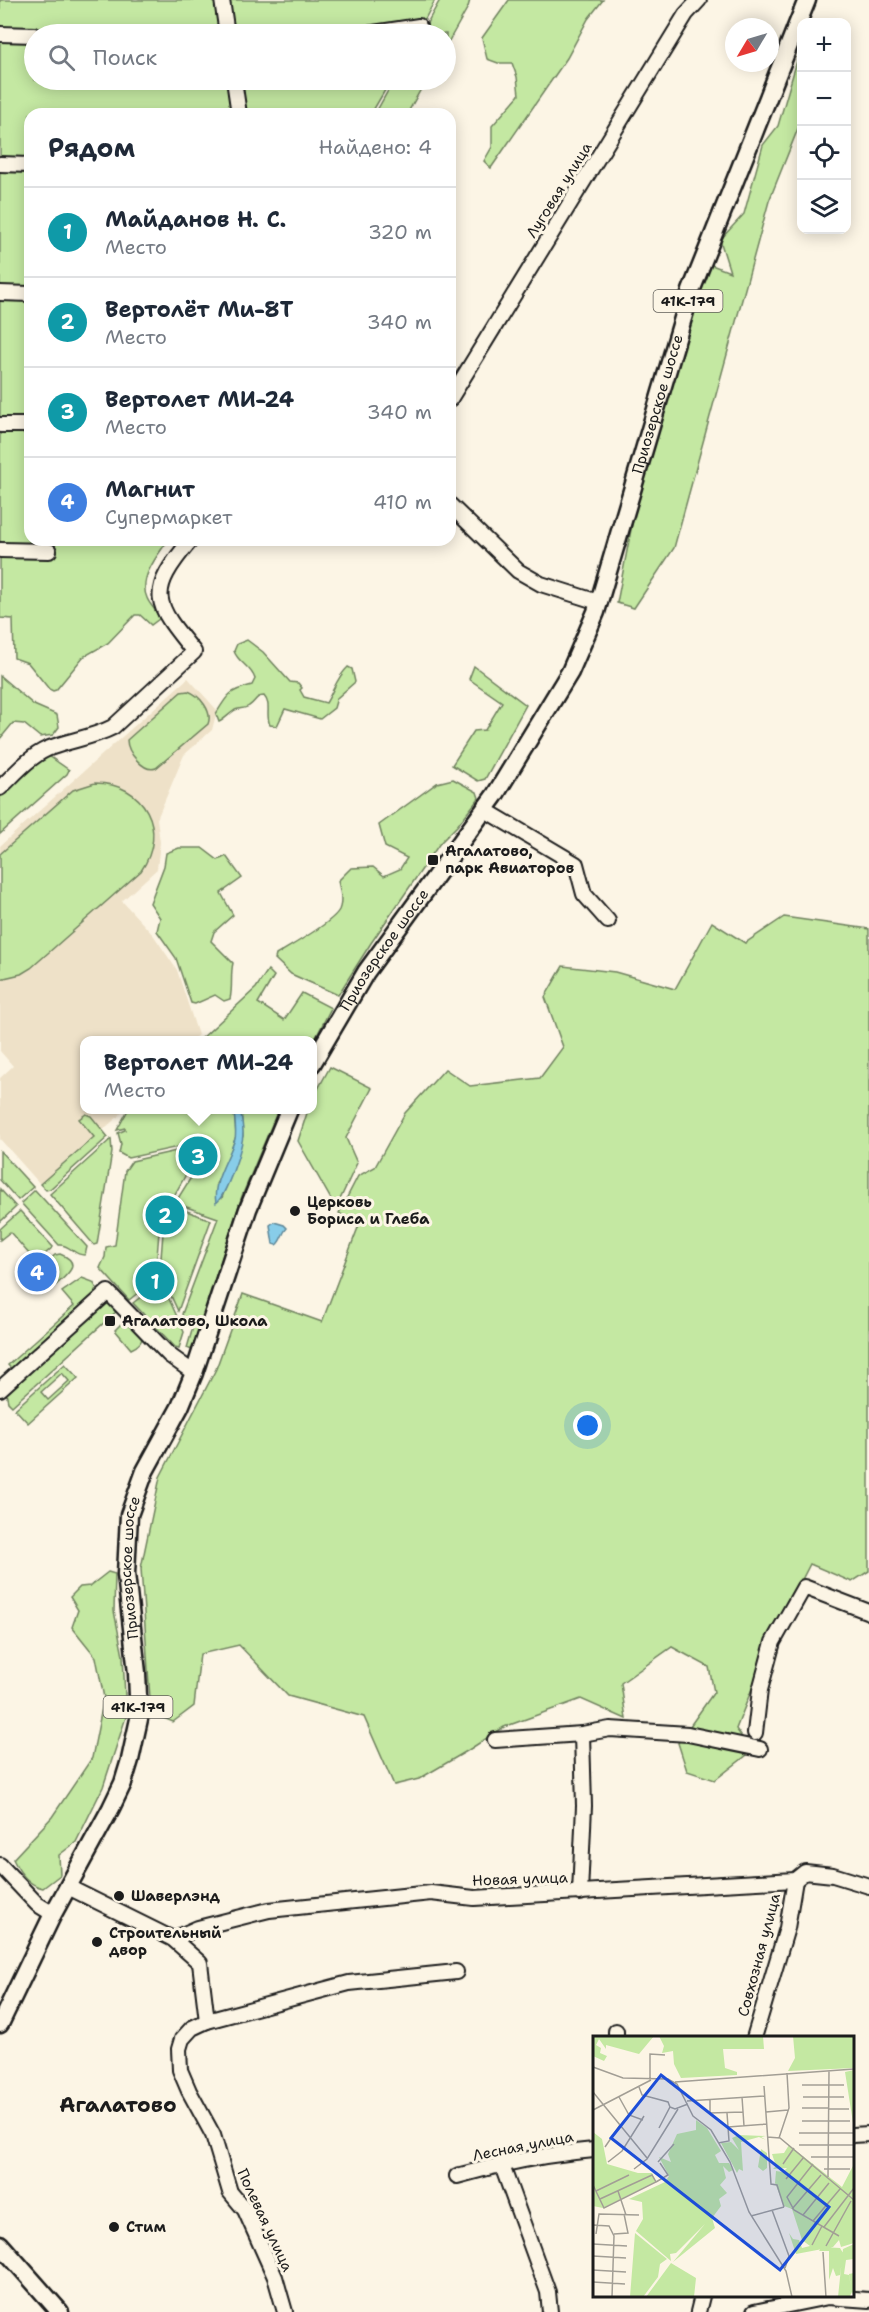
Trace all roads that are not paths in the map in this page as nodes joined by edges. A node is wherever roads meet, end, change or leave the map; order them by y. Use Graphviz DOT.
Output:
graph roads {
  1 [pos="222,0"];
  2 [pos="699,0"];
  3 [pos="807,0"];
  4 [pos="226,24"];
  5 [pos="0,34"];
  6 [pos="24,35"];
  7 [pos="235,90"];
  8 [pos="238,108"];
  9 [pos="0,164"];
  10 [pos="24,165"];
  11 [pos="0,293"];
  12 [pos="24,294"];
  13 [pos="456,389"];
  14 [pos="0,425"];
  15 [pos="24,425"];
  16 [pos="456,511"];
  17 [pos="186,546"];
  18 [pos="0,550"];
  19 [pos="49,551"];
  20 [pos="595,612"];
  21 [pos="0,788"];
  22 [pos="485,810"];
  23 [pos="608,921"];
  24 [pos="317,1055"];
  25 [pos="287,1114"];
  26 [pos="194,1373"];
  27 [pos="0,1389"];
  28 [pos="869,1612"];
  29 [pos="755,1733"];
  30 [pos="582,1734"];
  31 [pos="495,1740"];
  32 [pos="760,1749"];
  33 [pos="0,1865"];
  34 [pos="795,1880"];
  35 [pos="869,1886"];
  36 [pos="68,1887"];
  37 [pos="580,1893"];
  38 [pos="53,1914"];
  39 [pos="173,1939"];
  40 [pos="456,1972"];
  41 [pos="207,2021"];
  42 [pos="0,2024"];
  43 [pos="754,2036"];
  44 [pos="869,2134"];
  45 [pos="854,2135"];
  46 [pos="593,2150"];
  47 [pos="501,2163"];
  48 [pos="457,2176"];
  49 [pos="0,2244"];
  50 [pos="702,2297"];
  51 [pos="823,2297"];
  52 [pos="838,2297"];
  53 [pos="869,2300"];
  54 [pos="60,2312"];
  55 [pos="285,2312"];
  56 [pos="550,2312"];
  57 [pos="698,2312"];
  58 [pos="754,2312"];
  1 -- 4 [label="street"];
  2 -- 13 [label="street, Луговая улица"];
  3 -- 20 [label="main road, Приозерское шоссе / 41К-179"];
  5 -- 6 [label="street"];
  7 -- 8 [label="street"];
  9 -- 10 [label="street"];
  11 -- 12 [label="street"];
  14 -- 15 [label="street"];
  16 -- 20 [label="street"];
  17 -- 21 [label="street"];
  18 -- 19 [label="street"];
  20 -- 22 [label="main road, Приозерское шоссе / 41К-179"];
  22 -- 23 [label="street"];
  22 -- 24 [label="main road, Приозерское шоссе / 41К-179"];
  25 -- 26 [label="main road, Приозерское шоссе / 41К-179"];
  26 -- 27 [label="street"];
  26 -- 36 [label="main road, Приозерское шоссе / 41К-179"];
  28 -- 29 [label="street"];
  30 -- 31 [label="street"];
  30 -- 32 [label="street"];
  30 -- 37 [label="street"];
  33 -- 38 [label="street"];
  34 -- 35 [label="street, Новая улица"];
  34 -- 37 [label="street, Новая улица"];
  34 -- 43 [label="street, Совхозная улица"];
  36 -- 38 [label="main road, Приозерское шоссе / 41К-179"];
  36 -- 39 [label="street"];
  37 -- 39 [label="street, Новая улица"];
  38 -- 42 [label="main road, Приозерское шоссе / 41К-179"];
  39 -- 41 [label="street"];
  40 -- 41 [label="street"];
  41 -- 55 [label="street, Полевая улица"];
  44 -- 45 [label="street"];
  46 -- 47 [label="street, Лесная улица"];
  47 -- 48 [label="street, Лесная улица"];
  47 -- 56 [label="street"];
  49 -- 54 [label="main road"];
  50 -- 57 [label="street"];
  51 -- 58 [label="street"];
  52 -- 53 [label="street"];
}
